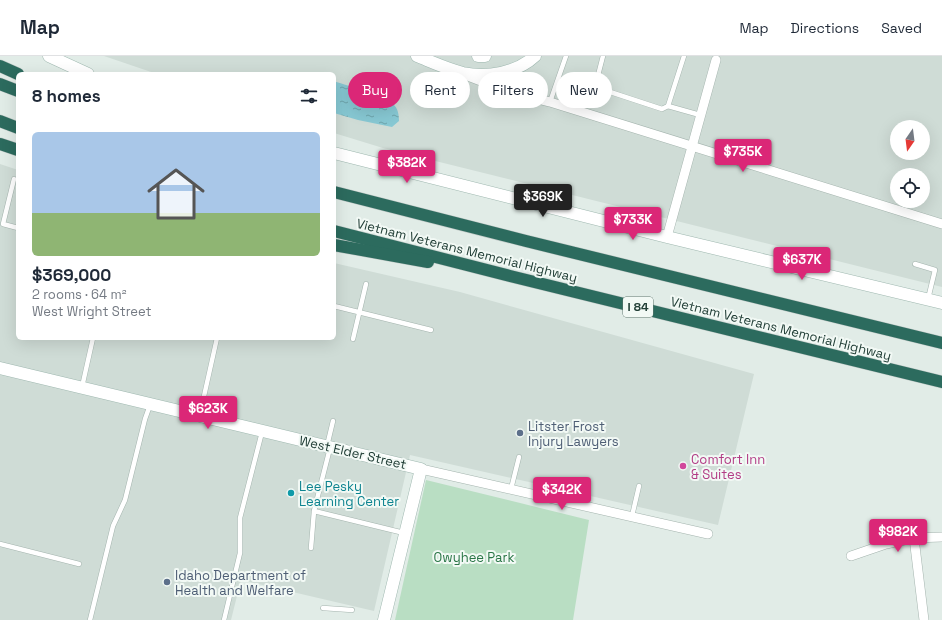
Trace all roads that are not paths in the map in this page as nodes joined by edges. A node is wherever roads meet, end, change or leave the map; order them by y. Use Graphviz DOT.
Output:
graph roads {
  1 [pos="50,56"];
  2 [pos="416,56"];
  3 [pos="478,56"];
  4 [pos="485,56"];
  5 [pos="535,56"];
  6 [pos="566,56"];
  7 [pos="603,56"];
  8 [pos="684,56"];
  9 [pos="716,60"];
  10 [pos="0,66"];
  11 [pos="84,72"];
  12 [pos="458,72"];
  13 [pos="16,73"];
  14 [pos="470,74"];
  15 [pos="470,77"];
  16 [pos="0,84"];
  17 [pos="16,90"];
  18 [pos="550,102"];
  19 [pos="668,106"];
  20 [pos="700,116"];
  21 [pos="0,121"];
  22 [pos="16,127"];
  23 [pos="0,144"];
  24 [pos="692,146"];
  25 [pos="16,149"];
  26 [pos="336,154"];
  27 [pos="14,179"];
  28 [pos="336,188"];
  29 [pos="336,193"];
  30 [pos="405,211"];
  31 [pos="942,224"];
  32 [pos="16,227"];
  33 [pos="336,232"];
  34 [pos="667,237"];
  35 [pos="336,245"];
  36 [pos="915,264"];
  37 [pos="510,276"];
  38 [pos="366,284"];
  39 [pos="928,299"];
  40 [pos="942,303"];
  41 [pos="336,307"];
  42 [pos="360,313"];
  43 [pos="431,330"];
  44 [pos="353,339"];
  45 [pos="93,340"];
  46 [pos="217,340"];
  47 [pos="942,343"];
  48 [pos="0,368"];
  49 [pos="942,382"];
  50 [pos="82,387"];
  51 [pos="151,404"];
  52 [pos="200,416"];
  53 [pos="333,421"];
  54 [pos="262,430"];
  55 [pos="328,446"];
  56 [pos="519,457"];
  57 [pos="421,469"];
  58 [pos="639,486"];
  59 [pos="511,489"];
  60 [pos="314,511"];
  61 [pos="632,516"];
  62 [pos="406,534"];
  63 [pos="708,534"];
  64 [pos="942,537"];
  65 [pos="914,538"];
  66 [pos="0,544"];
  67 [pos="311,548"];
  68 [pos="851,556"];
  69 [pos="79,564"];
  70 [pos="322,608"];
  71 [pos="352,610"];
  72 [pos="90,620"];
  73 [pos="224,620"];
  74 [pos="384,620"];
  75 [pos="924,620"];
  1 -- 11 [label="street"];
  2 -- 12 [label="street"];
  3 -- 4 [label="street"];
  5 -- 14 [label="street"];
  6 -- 18 [label="lane"];
  7 -- 19 [label="lane"];
  8 -- 19 [label="lane"];
  9 -- 20 [label="street"];
  10 -- 13 [label="highway"];
  15 -- 18 [label="street"];
  16 -- 17 [label="highway"];
  18 -- 24 [label="street"];
  19 -- 20 [label="lane"];
  20 -- 24 [label="street"];
  21 -- 22 [label="highway"];
  23 -- 25 [label="highway"];
  24 -- 31 [label="street"];
  24 -- 34 [label="street"];
  26 -- 34 [label="street"];
  27 -- 32 [label="lane"];
  28 -- 30 [label="highway"];
  29 -- 30 [label="highway, Vietnam Veterans Memorial Highway"];
  30 -- 47 [label="highway, Vietnam Veterans Memorial Highway"];
  33 -- 37 [label="highway, Vietnam Veterans Memorial Highway / I 84"];
  34 -- 39 [label="street"];
  35 -- 37 [label="highway"];
  36 -- 39 [label="lane"];
  37 -- 49 [label="highway, Vietnam Veterans Memorial Highway / I 84"];
  38 -- 42 [label="lane"];
  39 -- 40 [label="street"];
  41 -- 42 [label="lane"];
  42 -- 43 [label="lane"];
  42 -- 44 [label="lane"];
  45 -- 50 [label="lane"];
  46 -- 52 [label="lane"];
  48 -- 50 [label="street, West Elder Street"];
  50 -- 51 [label="street, West Elder Street"];
  51 -- 52 [label="street, West Elder Street"];
  51 -- 72 [label="lane"];
  52 -- 54 [label="street, West Elder Street"];
  53 -- 55 [label="lane"];
  54 -- 55 [label="street, West Elder Street"];
  54 -- 73 [label="lane"];
  55 -- 57 [label="street, West Elder Street"];
  55 -- 60 [label="lane"];
  56 -- 59 [label="lane"];
  57 -- 59 [label="street, West Elder Street"];
  57 -- 62 [label="street"];
  58 -- 61 [label="lane"];
  59 -- 61 [label="street, West Elder Street"];
  60 -- 62 [label="lane"];
  60 -- 67 [label="lane"];
  61 -- 63 [label="street, West Elder Street"];
  62 -- 74 [label="street"];
  64 -- 65 [label="street"];
  65 -- 68 [label="street"];
  65 -- 75 [label="street"];
  66 -- 69 [label="lane"];
  70 -- 71 [label="lane"];
}
